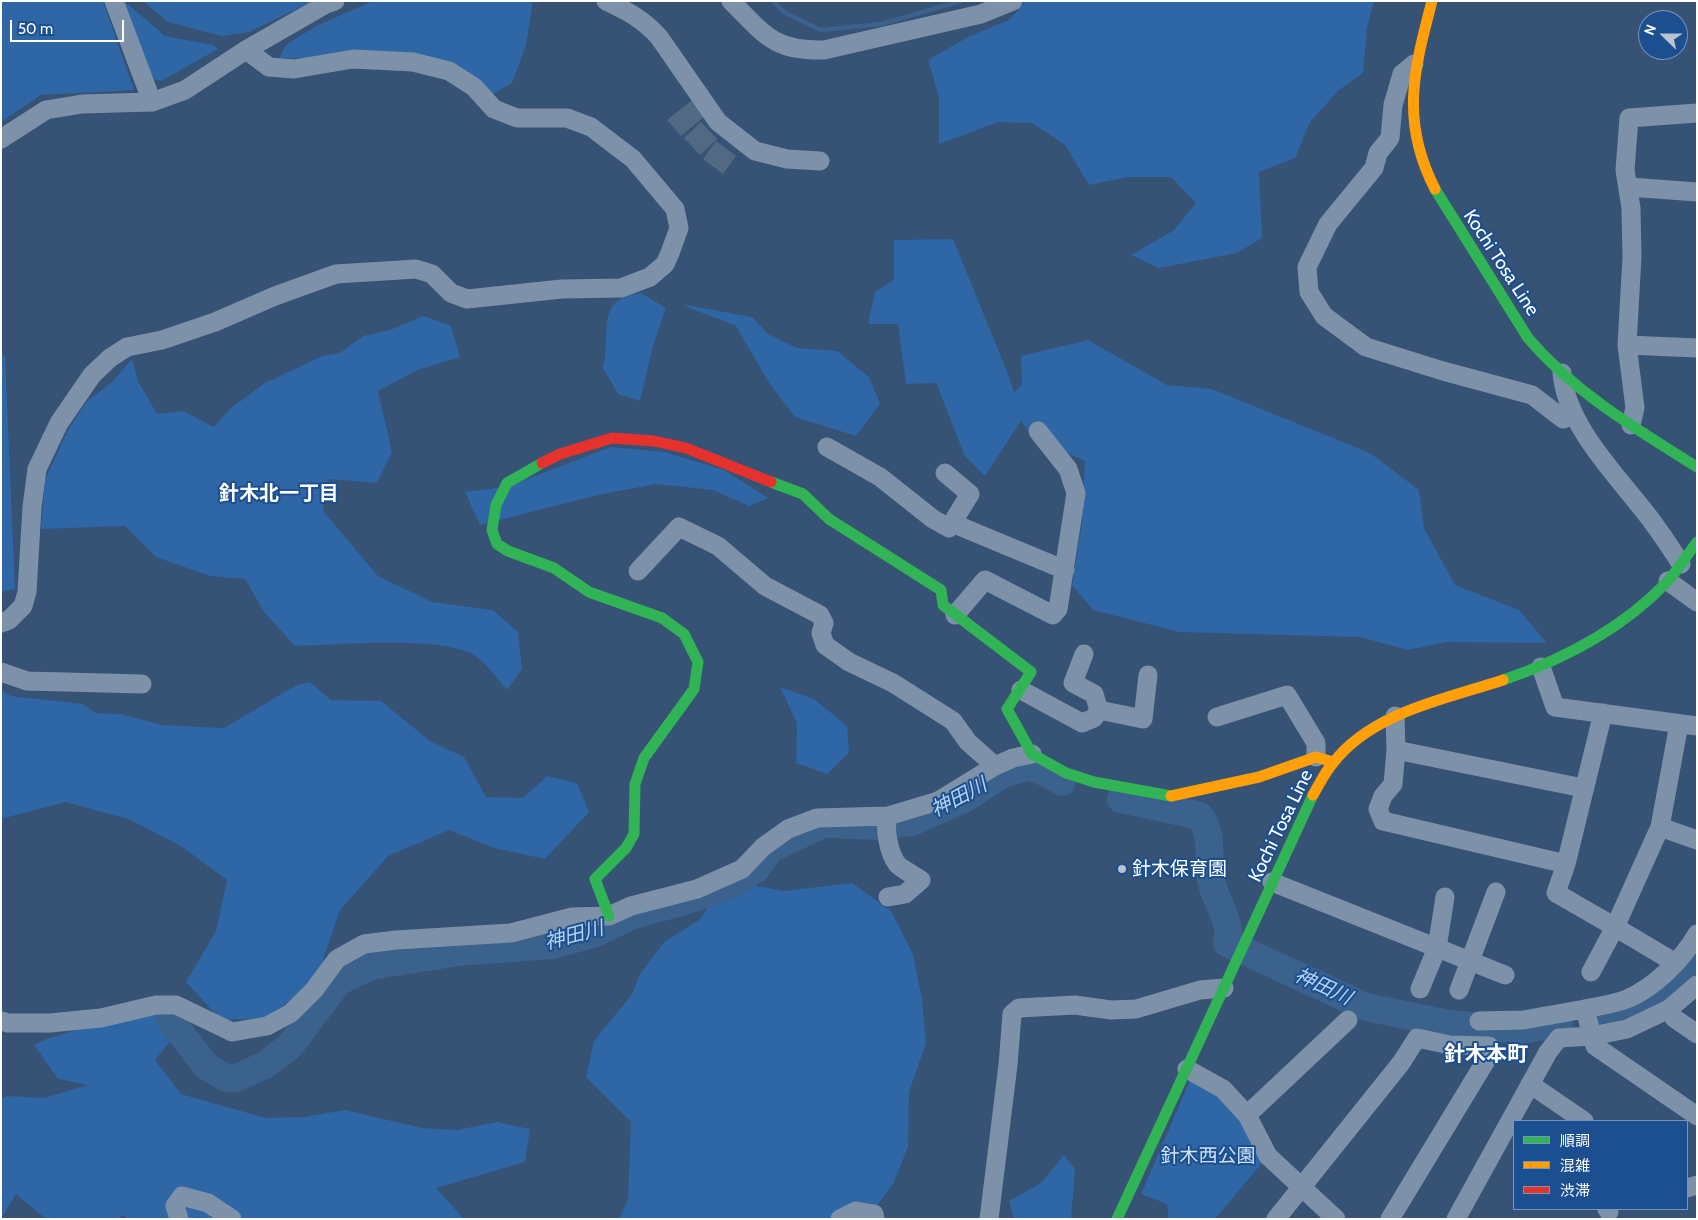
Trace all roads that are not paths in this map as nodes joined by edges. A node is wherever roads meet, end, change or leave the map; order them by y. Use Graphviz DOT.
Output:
graph roads {
  1 [pos="114,1"];
  2 [pos="335,1"];
  3 [pos="606,1"];
  4 [pos="730,1"];
  5 [pos="1013,1"];
  6 [pos="1432,1"];
  7 [pos="246,50"];
  8 [pos="1418,62"];
  9 [pos="152,102"];
  10 [pos="1697,114"];
  11 [pos="1,139"];
  12 [pos="820,161"];
  13 [pos="1629,187"];
  14 [pos="1697,192"];
  15 [pos="1627,345"];
  16 [pos="1697,348"];
  17 [pos="1562,373"];
  18 [pos="1574,415"];
  19 [pos="1631,425"];
  20 [pos="1038,431"];
  21 [pos="827,447"];
  22 [pos="1697,467"];
  23 [pos="946,473"];
  24 [pos="952,523"];
  25 [pos="1697,542"];
  26 [pos="1680,564"];
  27 [pos="1065,570"];
  28 [pos="638,571"];
  29 [pos="1668,581"];
  30 [pos="1697,602"];
  31 [pos="955,615"];
  32 [pos="1,623"];
  33 [pos="1084,654"];
  34 [pos="1541,667"];
  35 [pos="1,672"];
  36 [pos="1148,675"];
  37 [pos="142,684"];
  38 [pos="1021,690"];
  39 [pos="1099,710"];
  40 [pos="1603,713"];
  41 [pos="1395,716"];
  42 [pos="1217,717"];
  43 [pos="1688,725"];
  44 [pos="1396,750"];
  45 [pos="1032,754"];
  46 [pos="1324,760"];
  47 [pos="995,766"];
  48 [pos="1583,788"];
  49 [pos="888,816"];
  50 [pos="1660,828"];
  51 [pos="1697,840"];
  52 [pos="1566,864"];
  53 [pos="1272,882"];
  54 [pos="1496,892"];
  55 [pos="888,897"];
  56 [pos="1445,897"];
  57 [pos="609,916"];
  58 [pos="1614,927"];
  59 [pos="1697,934"];
  60 [pos="1437,948"];
  61 [pos="1470,961"];
  62 [pos="1673,966"];
  63 [pos="1591,972"];
  64 [pos="1505,975"];
  65 [pos="1697,985"];
  66 [pos="1224,988"];
  67 [pos="1420,989"];
  68 [pos="1460,990"];
  69 [pos="1669,1009"];
  70 [pos="1348,1020"];
  71 [pos="1,1021"];
  72 [pos="1479,1021"];
  73 [pos="1588,1022"];
  74 [pos="1697,1034"];
  75 [pos="1187,1068"];
  76 [pos="1530,1084"];
  77 [pos="1247,1115"];
  78 [pos="1697,1116"];
  79 [pos="1516,1120"];
  80 [pos="1583,1120"];
  81 [pos="1513,1129"];
  82 [pos="1508,1142"];
  83 [pos="1301,1188"];
  84 [pos="179,1219"];
  85 [pos="232,1219"];
  86 [pos="840,1219"];
  87 [pos="875,1219"];
  88 [pos="989,1219"];
  89 [pos="1117,1219"];
  90 [pos="1276,1219"];
  91 [pos="1336,1219"];
  92 [pos="1390,1219"];
  93 [pos="1456,1219"];
  1 -- 9 [label="street"];
  2 -- 7 [label="street"];
  3 -- 12 [label="street"];
  4 -- 5 [label="street"];
  6 -- 8 [label="street, Kochi Tosa Line"];
  7 -- 9 [label="street"];
  7 -- 32 [label="street"];
  8 -- 17 [label="street, Kochi Tosa Line"];
  8 -- 18 [label="street"];
  9 -- 11 [label="street"];
  10 -- 13 [label="street"];
  13 -- 14 [label="street"];
  13 -- 15 [label="street"];
  15 -- 16 [label="street"];
  15 -- 19 [label="street"];
  17 -- 18 [label="street"];
  17 -- 19 [label="street, Kochi Tosa Line"];
  18 -- 26 [label="street"];
  19 -- 22 [label="street, Kochi Tosa Line"];
  20 -- 27 [label="street"];
  21 -- 24 [label="street"];
  23 -- 24 [label="street"];
  24 -- 27 [label="street"];
  25 -- 26 [label="street, Kochi Tosa Line"];
  26 -- 29 [label="street, Kochi Tosa Line"];
  27 -- 31 [label="street"];
  28 -- 47 [label="street"];
  29 -- 30 [label="street"];
  29 -- 34 [label="street, Kochi Tosa Line"];
  31 -- 38 [label="street"];
  31 -- 57 [label="street"];
  33 -- 39 [label="street"];
  34 -- 40 [label="street"];
  34 -- 41 [label="street, Kochi Tosa Line"];
  35 -- 37 [label="street"];
  36 -- 39 [label="street"];
  38 -- 39 [label="street"];
  38 -- 45 [label="street"];
  40 -- 43 [label="street"];
  40 -- 48 [label="street"];
  41 -- 44 [label="street"];
  41 -- 46 [label="street, Kochi Tosa Line"];
  42 -- 46 [label="street"];
  43 -- 50 [label="street"];
  44 -- 48 [label="street"];
  44 -- 52 [label="street"];
  45 -- 46 [label="street"];
  45 -- 47 [label="street"];
  46 -- 53 [label="street, Kochi Tosa Line"];
  47 -- 49 [label="street"];
  48 -- 52 [label="street"];
  49 -- 55 [label="street"];
  49 -- 57 [label="street"];
  50 -- 51 [label="street"];
  50 -- 58 [label="street"];
  52 -- 58 [label="street"];
  53 -- 60 [label="street"];
  53 -- 66 [label="street, Kochi Tosa Line"];
  54 -- 61 [label="street"];
  56 -- 60 [label="street"];
  57 -- 71 [label="street"];
  58 -- 62 [label="street"];
  58 -- 63 [label="street"];
  59 -- 62 [label="street"];
  60 -- 61 [label="street"];
  60 -- 67 [label="street"];
  61 -- 64 [label="street"];
  61 -- 68 [label="street"];
  62 -- 73 [label="street"];
  65 -- 69 [label="street"];
  66 -- 75 [label="street, Kochi Tosa Line"];
  66 -- 88 [label="street"];
  69 -- 73 [label="street"];
  69 -- 74 [label="street"];
  70 -- 77 [label="street"];
  72 -- 73 [label="street"];
  73 -- 76 [label="street"];
  73 -- 78 [label="street"];
  75 -- 77 [label="street"];
  75 -- 89 [label="street, Kochi Tosa Line"];
  76 -- 79 [label="street"];
  76 -- 80 [label="street"];
  77 -- 83 [label="street"];
  81 -- 82 [label="street"];
  82 -- 93 [label="street"];
  83 -- 90 [label="street"];
  83 -- 91 [label="street"];
  83 -- 92 [label="street"];
  84 -- 85 [label="street"];
  86 -- 87 [label="street"];
}
